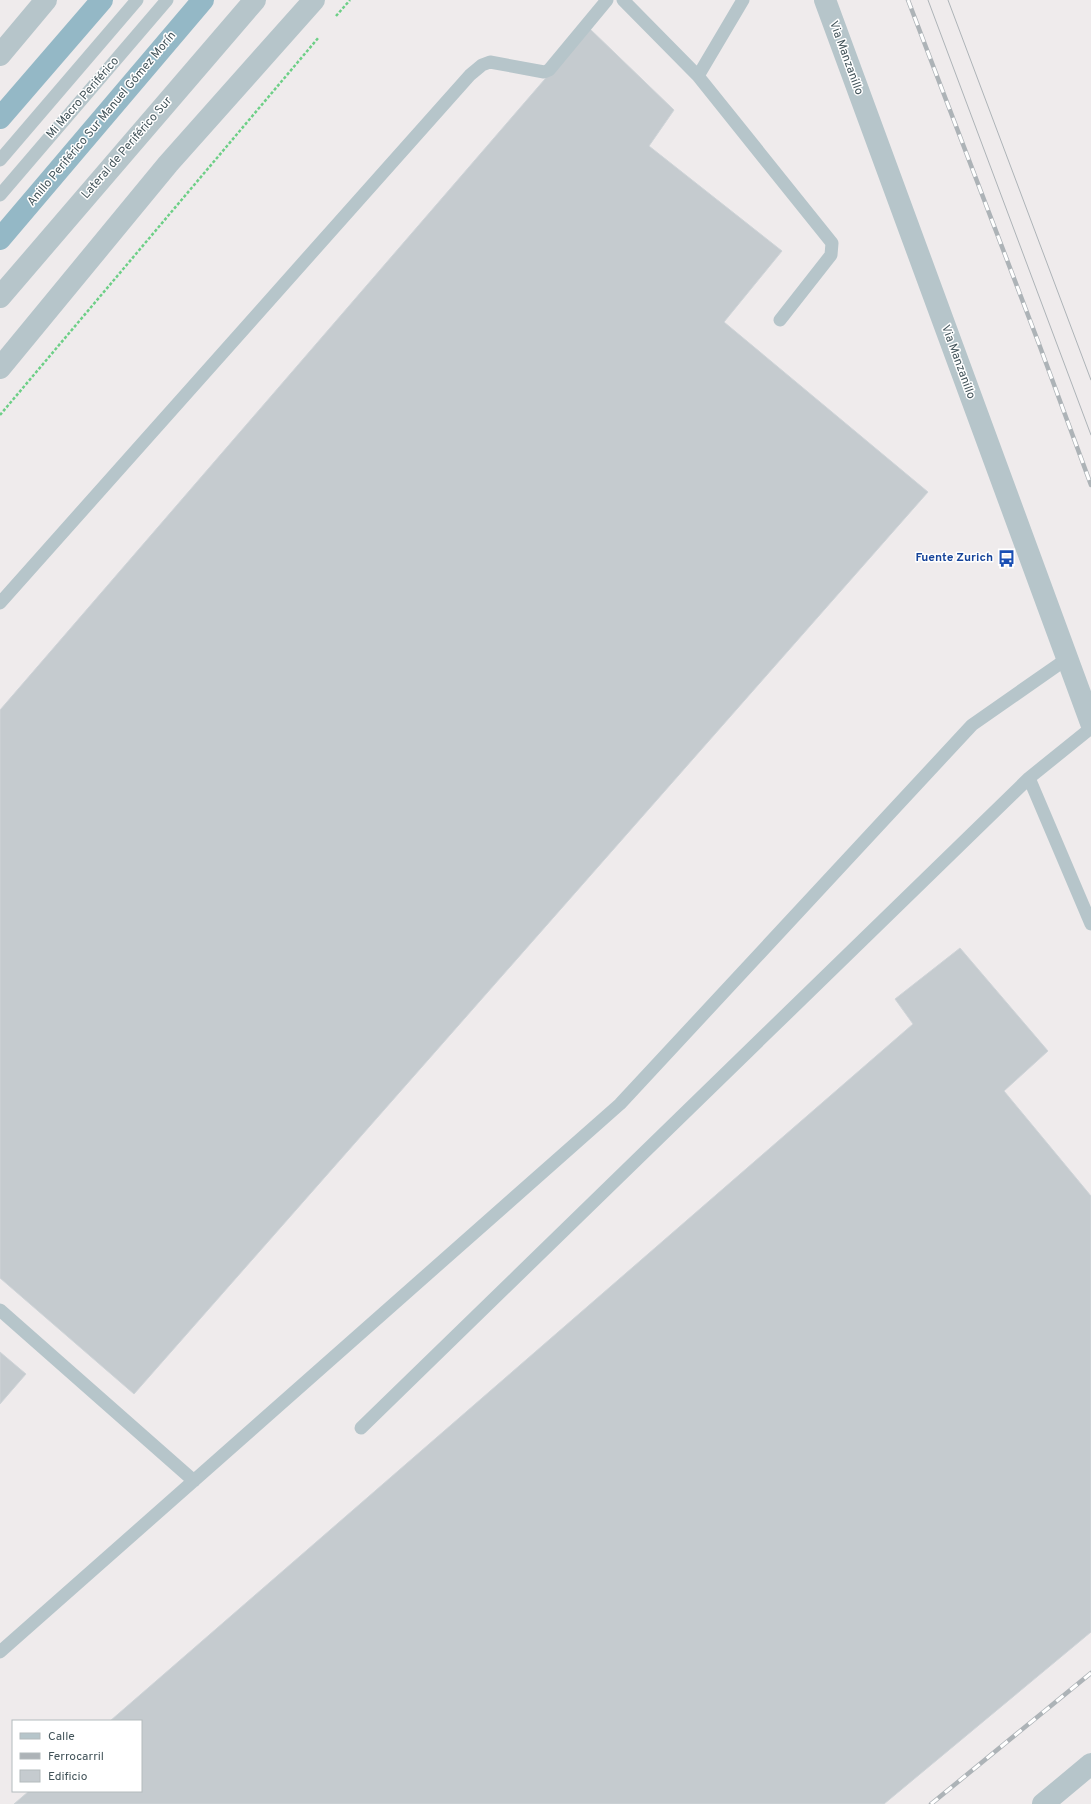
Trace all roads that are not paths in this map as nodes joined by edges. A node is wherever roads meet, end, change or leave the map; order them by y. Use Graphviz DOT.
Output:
graph roads {
  1 [pos="46,0"];
  2 [pos="102,0"];
  3 [pos="137,0"];
  4 [pos="167,0"];
  5 [pos="203,0"];
  6 [pos="255,0"];
  7 [pos="314,0"];
  8 [pos="607,0"];
  9 [pos="623,0"];
  10 [pos="743,0"];
  11 [pos="825,0"];
  12 [pos="0,55"];
  13 [pos="698,76"];
  14 [pos="0,118"];
  15 [pos="0,160"];
  16 [pos="0,195"];
  17 [pos="0,238"];
  18 [pos="0,297"];
  19 [pos="780,320"];
  20 [pos="0,368"];
  21 [pos="0,603"];
  22 [pos="1068,658"];
  23 [pos="1091,723"];
  24 [pos="1091,728"];
  25 [pos="1029,778"];
  26 [pos="1091,924"];
  27 [pos="0,1310"];
  28 [pos="361,1428"];
  29 [pos="194,1482"];
  30 [pos="0,1652"];
  31 [pos="1091,1764"];
  32 [pos="1043,1804"];
  1 -- 12 [label="street"];
  2 -- 14 [label="highway"];
  3 -- 15 [label="lane, Mi Macro Periférico"];
  4 -- 16 [label="lane, Mi Macro Periférico"];
  5 -- 17 [label="highway, Anillo Periférico Sur Manuel Gómez Morín"];
  6 -- 18 [label="street, Lateral de Periférico Sur"];
  7 -- 20 [label="street"];
  8 -- 21 [label="lane"];
  9 -- 13 [label="lane"];
  10 -- 13 [label="lane"];
  11 -- 22 [label="street, Via Manzanillo"];
  13 -- 19 [label="lane"];
  22 -- 23 [label="street, Via Manzanillo"];
  22 -- 29 [label="lane"];
  24 -- 25 [label="lane"];
  25 -- 26 [label="lane"];
  25 -- 28 [label="lane"];
  27 -- 29 [label="lane"];
  29 -- 30 [label="lane"];
  31 -- 32 [label="street"];
}
